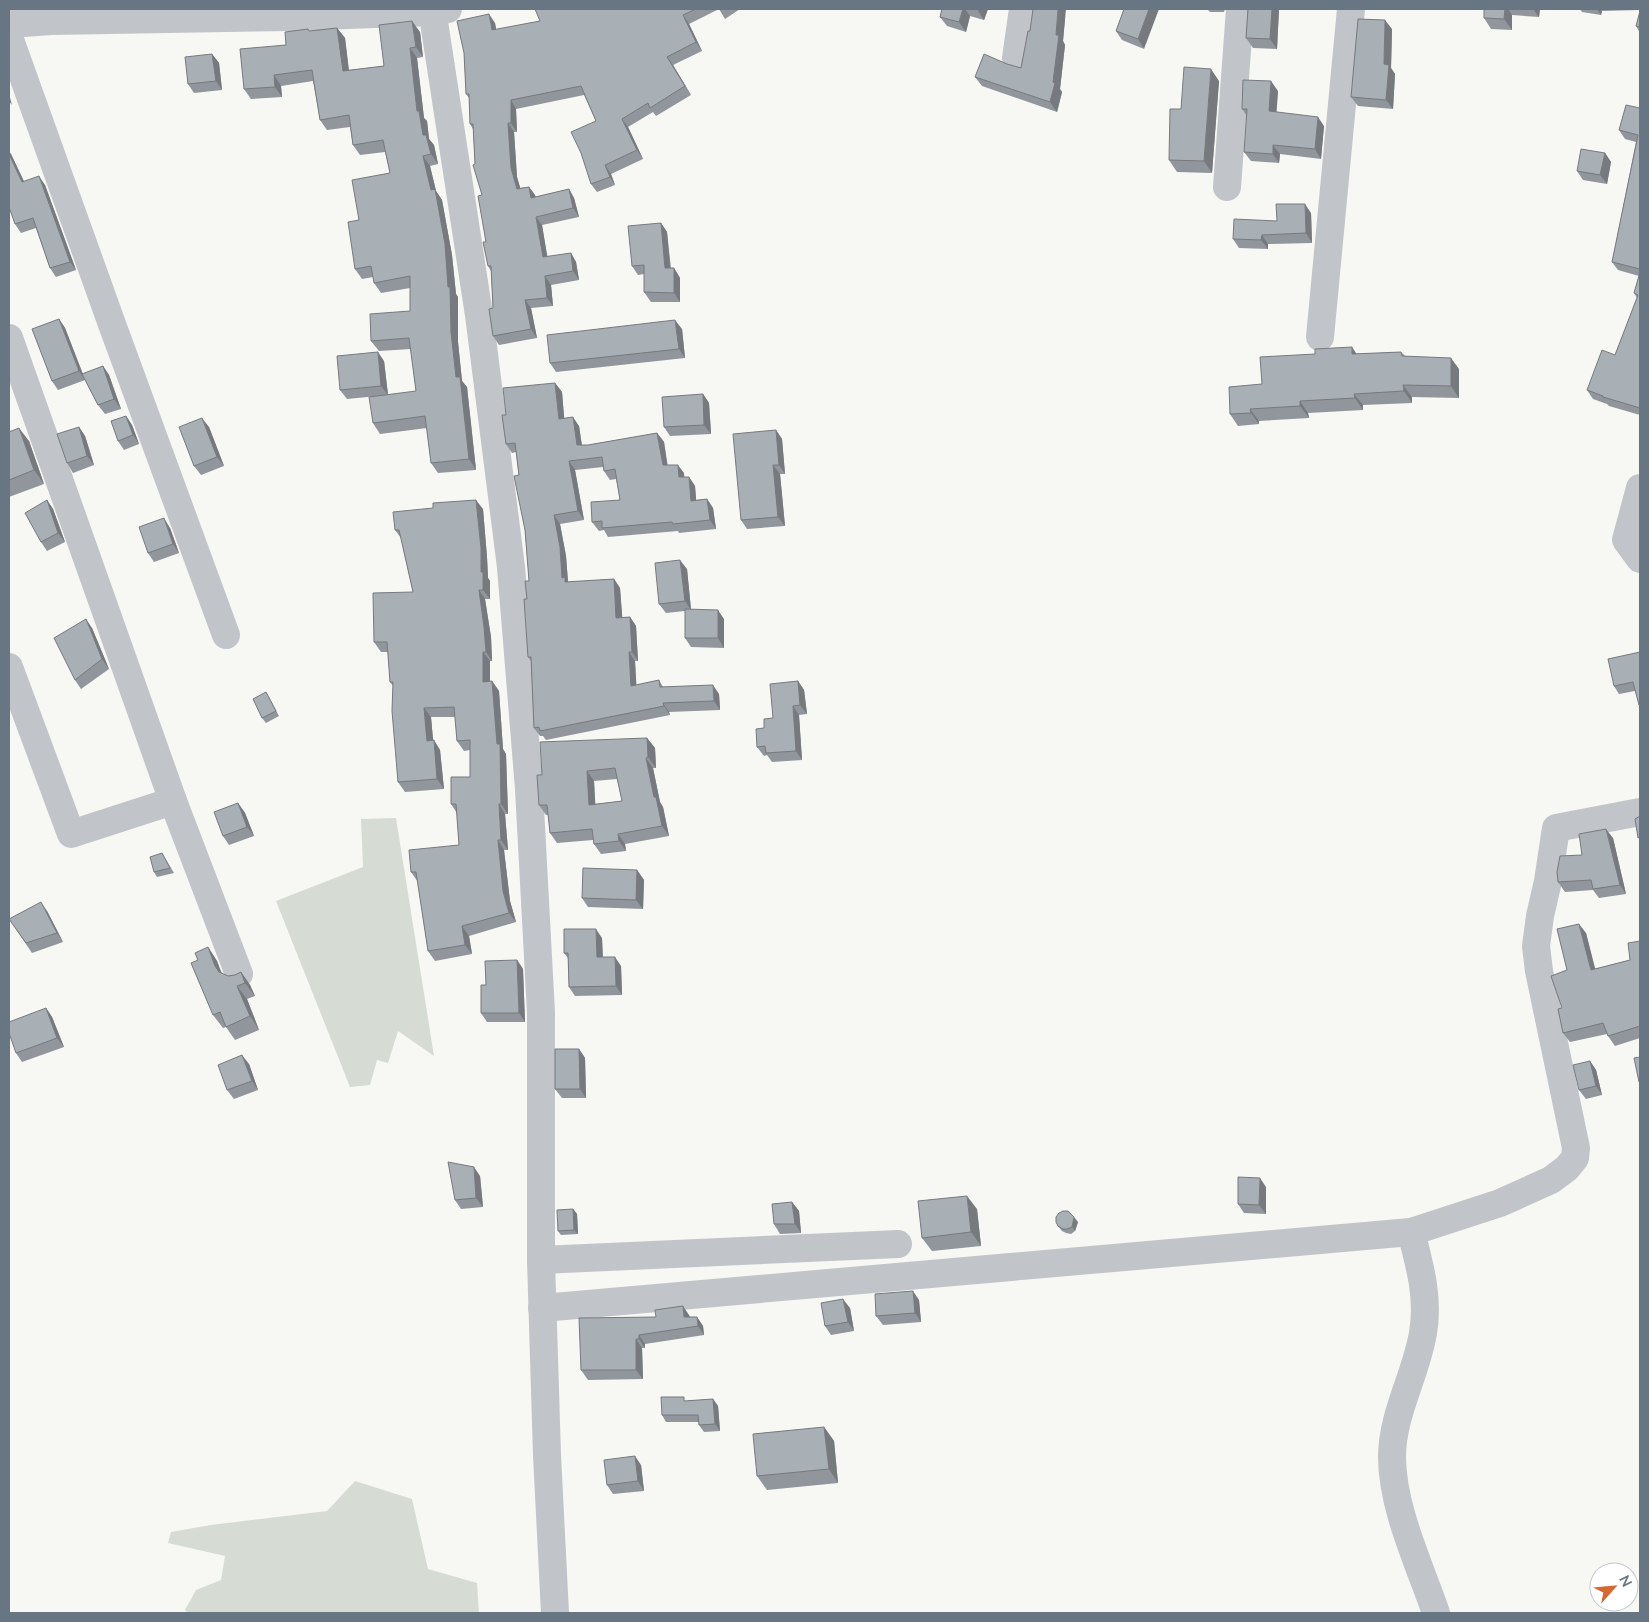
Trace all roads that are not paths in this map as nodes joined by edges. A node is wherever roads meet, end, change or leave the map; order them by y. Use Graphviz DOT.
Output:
graph roads {
  1 [pos="1023,9"];
  2 [pos="1240,9"];
  3 [pos="1351,9"];
  4 [pos="437,10"];
  5 [pos="50,15"];
  6 [pos="9,24"];
  7 [pos="9,37"];
  8 [pos="1016,58"];
  9 [pos="1227,187"];
  10 [pos="1320,337"];
  11 [pos="9,338"];
  12 [pos="1640,488"];
  13 [pos="1640,559"];
  14 [pos="226,635"];
  15 [pos="9,667"];
  16 [pos="173,801"];
  17 [pos="1640,812"];
  18 [pos="239,974"];
  19 [pos="1411,1232"];
  20 [pos="898,1244"];
  21 [pos="541,1260"];
  22 [pos="542,1308"];
  23 [pos="555,1613"];
  24 [pos="1436,1613"];
  1 -- 8 [label="street"];
  2 -- 9 [label="street"];
  3 -- 10 [label="street"];
  4 -- 5 [label="street"];
  4 -- 21 [label="street"];
  5 -- 6 [label="street"];
  7 -- 14 [label="street"];
  11 -- 16 [label="street"];
  12 -- 13 [label="street"];
  15 -- 16 [label="street"];
  16 -- 18 [label="street"];
  17 -- 19 [label="street"];
  19 -- 22 [label="street"];
  19 -- 24 [label="street"];
  20 -- 21 [label="street"];
  21 -- 22 [label="street"];
  22 -- 23 [label="street"];
}
